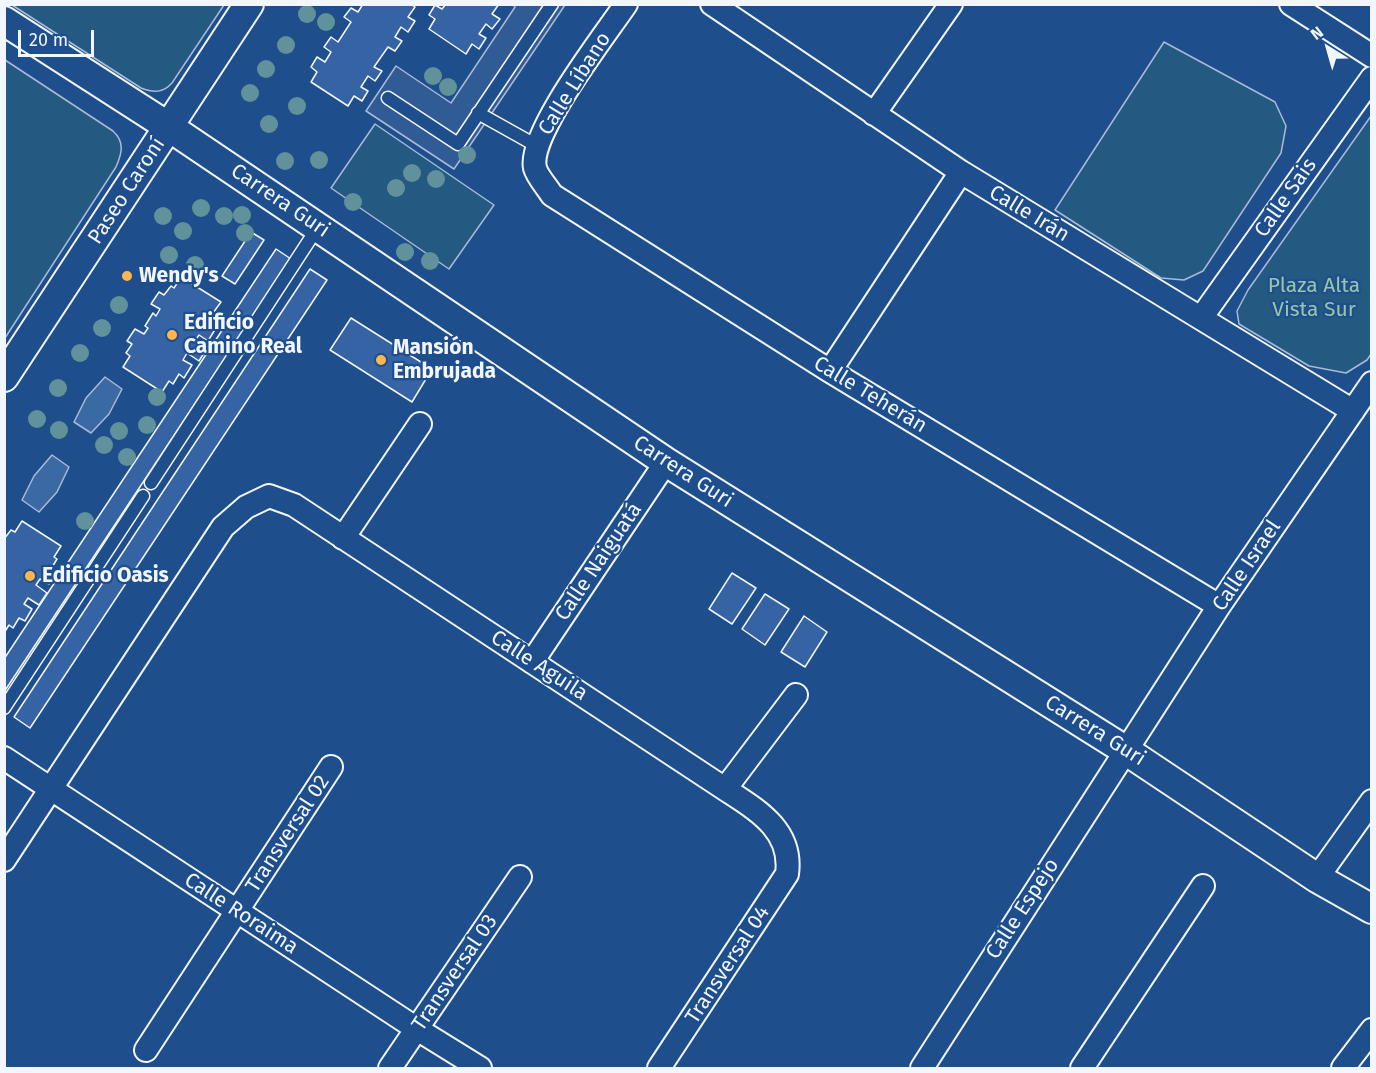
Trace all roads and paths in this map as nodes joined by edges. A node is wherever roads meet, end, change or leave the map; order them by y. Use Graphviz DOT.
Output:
graph roads {
  1 [pos="249,4"];
  2 [pos="552,4"];
  3 [pos="626,4"];
  4 [pos="712,4"];
  5 [pos="951,4"];
  6 [pos="1291,4"];
  7 [pos="4,21"];
  8 [pos="1371,56"];
  9 [pos="1371,78"];
  10 [pos="388,98"];
  11 [pos="478,113"];
  12 [pos="874,114"];
  13 [pos="169,127"];
  14 [pos="536,157"];
  15 [pos="961,172"];
  16 [pos="318,227"];
  17 [pos="1201,318"];
  18 [pos="830,371"];
  19 [pos="4,377"];
  20 [pos="1371,383"];
  21 [pos="1353,411"];
  22 [pos="420,424"];
  23 [pos="666,462"];
  24 [pos="151,483"];
  25 [pos="143,496"];
  26 [pos="343,538"];
  27 [pos="1219,606"];
  28 [pos="532,662"];
  29 [pos="796,694"];
  30 [pos="4,708"];
  31 [pos="1125,750"];
  32 [pos="4,758"];
  33 [pos="331,767"];
  34 [pos="52,789"];
  35 [pos="726,789"];
  36 [pos="1371,801"];
  37 [pos="790,858"];
  38 [pos="4,860"];
  39 [pos="520,876"];
  40 [pos="1317,878"];
  41 [pos="1203,886"];
  42 [pos="1371,909"];
  43 [pos="237,912"];
  44 [pos="417,1029"];
  45 [pos="1371,1030"];
  46 [pos="146,1050"];
  47 [pos="390,1068"];
  48 [pos="480,1068"];
  49 [pos="659,1068"];
  50 [pos="922,1068"];
  51 [pos="1082,1068"];
  52 [pos="1344,1068"];
  1 -- 13 [label="street, Paseo Caroní"];
  2 -- 11 [label="lane"];
  3 -- 14 [label="street, Calle Líbano"];
  4 -- 12 [label="street, Calle Irán"];
  5 -- 12 [label="street"];
  6 -- 8 [label="street"];
  7 -- 13 [label="street, Carrera Guri"];
  9 -- 17 [label="street, Calle Sais"];
  10 -- 11 [label="lane"];
  11 -- 14 [label="lane"];
  12 -- 15 [label="street, Calle Irán"];
  13 -- 16 [label="street, Carrera Guri"];
  13 -- 19 [label="street, Paseo Caroní"];
  14 -- 18 [label="street, Calle Teherán"];
  15 -- 17 [label="street, Calle Irán"];
  15 -- 18 [label="street"];
  16 -- 23 [label="street, Carrera Guri"];
  16 -- 24 [label="lane"];
  17 -- 21 [label="street, Calle Irán"];
  18 -- 27 [label="street, Calle Teherán"];
  20 -- 21 [label="street, Calle Israel"];
  21 -- 27 [label="street, Calle Israel"];
  22 -- 26 [label="street"];
  23 -- 28 [label="street, Calle Naiguatá"];
  23 -- 31 [label="street, Carrera Guri"];
  25 -- 30 [label="lane"];
  26 -- 28 [label="street, Calle Aguila"];
  26 -- 34 [label="street, Calle Aguila"];
  27 -- 31 [label="street, Calle Israel"];
  28 -- 35 [label="street, Calle Aguila"];
  29 -- 35 [label="street"];
  31 -- 40 [label="street, Carrera Guri"];
  31 -- 50 [label="street, Calle Espejo"];
  32 -- 34 [label="street, Calle Roraima"];
  33 -- 43 [label="street, Transversal 02"];
  34 -- 38 [label="street"];
  34 -- 43 [label="street, Calle Roraima"];
  35 -- 37 [label="street, Calle Aguila"];
  36 -- 40 [label="street"];
  37 -- 49 [label="street, Transversal 04"];
  39 -- 44 [label="street, Transversal 03"];
  40 -- 42 [label="street, Carrera Guri"];
  41 -- 51 [label="street"];
  43 -- 44 [label="street, Calle Roraima"];
  43 -- 46 [label="street, Transversal 02"];
  44 -- 47 [label="street, Transversal 03"];
  44 -- 48 [label="street, Calle Roraima"];
  45 -- 52 [label="street"];
}
